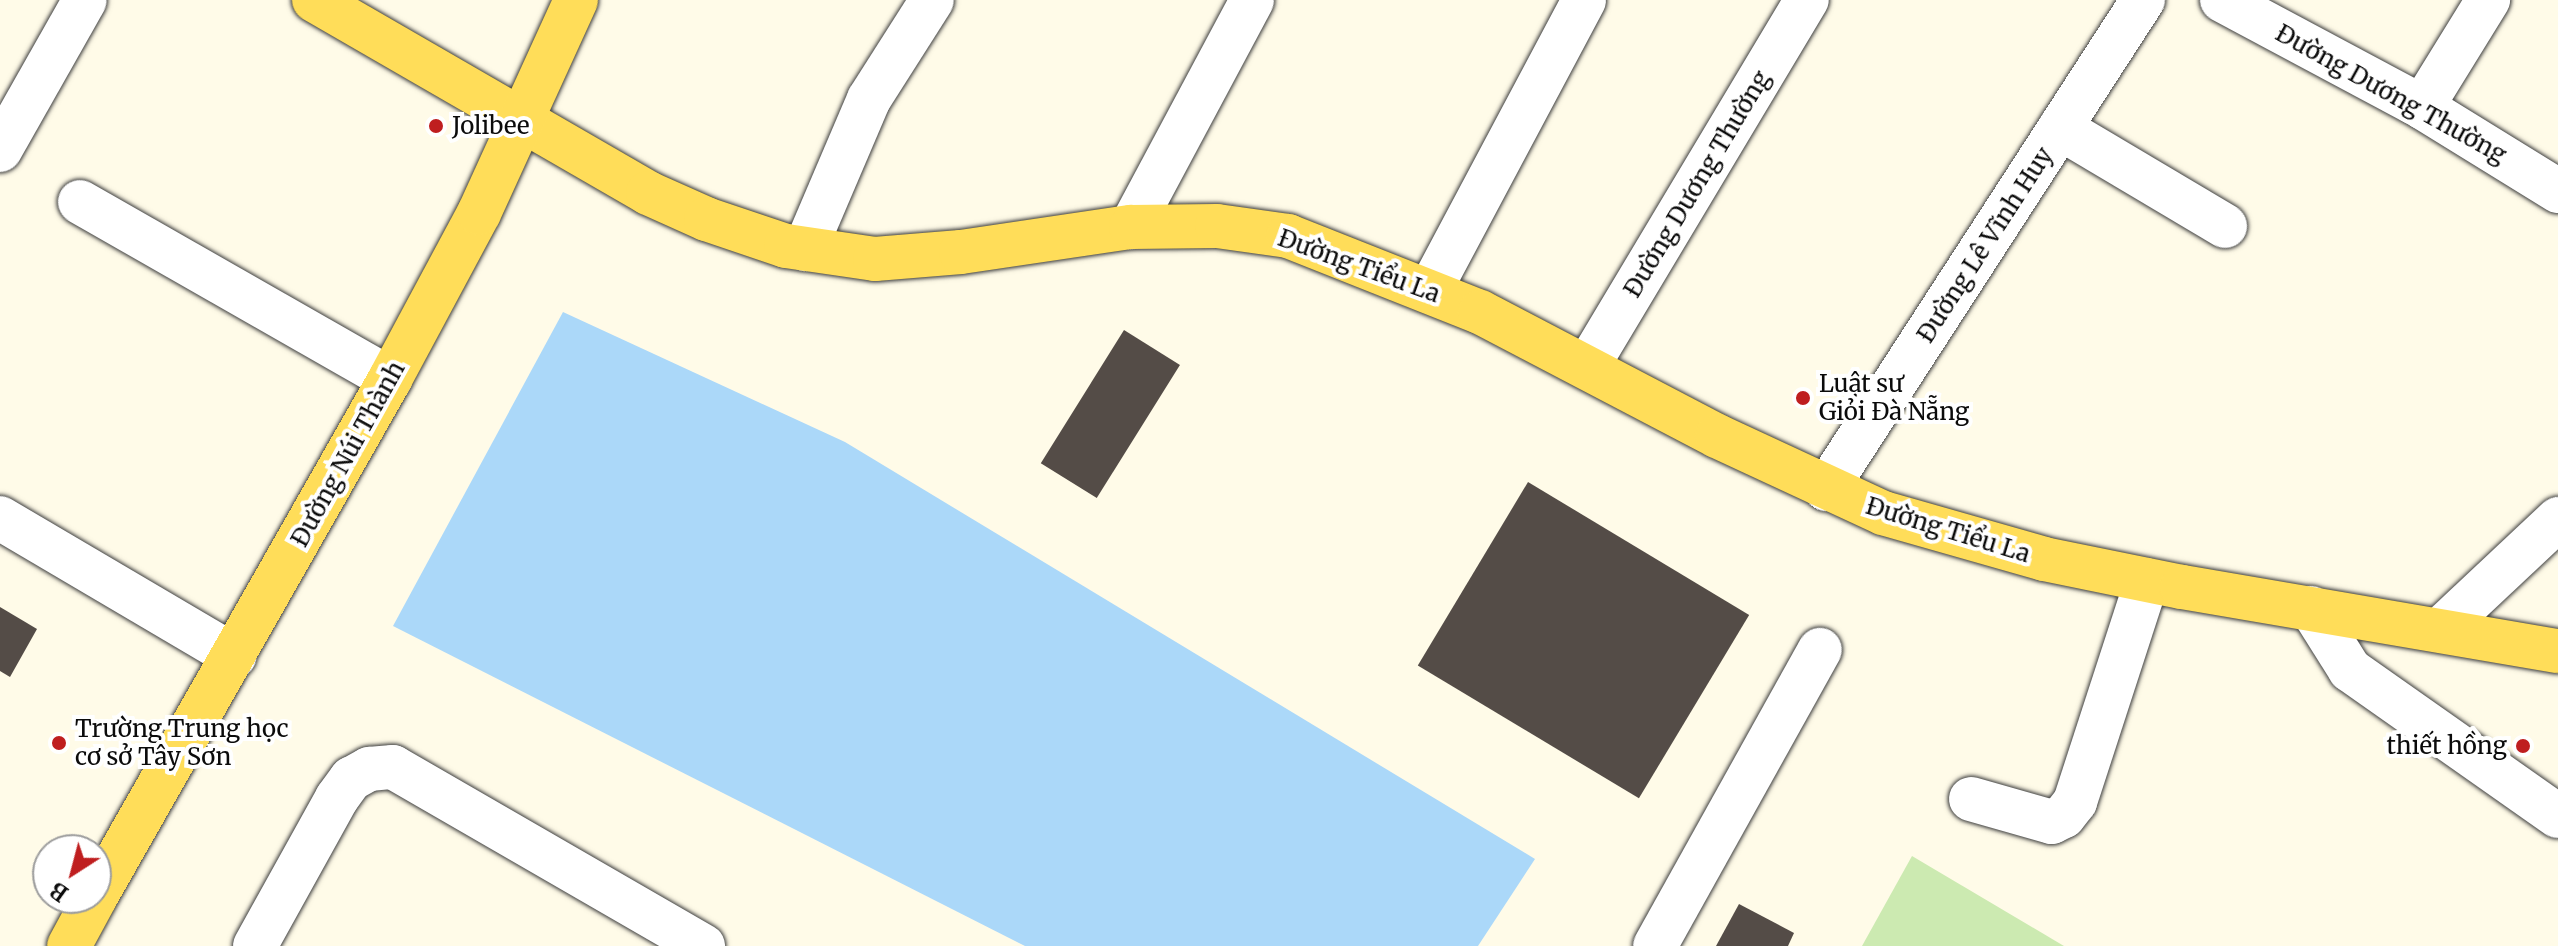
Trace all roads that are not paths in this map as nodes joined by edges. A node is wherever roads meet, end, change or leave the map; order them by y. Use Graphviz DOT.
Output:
graph roads {
  1 [pos="85,0"];
  2 [pos="314,0"];
  3 [pos="576,0"];
  4 [pos="932,0"];
  5 [pos="1252,0"];
  6 [pos="1584,0"];
  7 [pos="1807,0"];
  8 [pos="2143,0"];
  9 [pos="2222,0"];
  10 [pos="2488,0"];
  11 [pos="2422,107"];
  12 [pos="523,122"];
  13 [pos="2060,128"];
  14 [pos="0,150"];
  15 [pos="2558,191"];
  16 [pos="80,202"];
  17 [pos="2225,226"];
  18 [pos="1131,227"];
  19 [pos="805,249"];
  20 [pos="1430,290"];
  21 [pos="1587,367"];
  22 [pos="390,379"];
  23 [pos="1826,489"];
  24 [pos="0,518"];
  25 [pos="2558,519"];
  26 [pos="2147,580"];
  27 [pos="2311,608"];
  28 [pos="2441,629"];
  29 [pos="1820,650"];
  30 [pos="2558,651"];
  31 [pos="234,656"];
  32 [pos="1971,799"];
  33 [pos="2558,816"];
  34 [pos="112,868"];
  35 [pos="86,914"];
  36 [pos="69,946"];
  37 [pos="255,946"];
  38 [pos="703,946"];
  39 [pos="1655,946"];
  1 -- 14 [label="street"];
  2 -- 12 [label="main road, Đường Tiểu La"];
  3 -- 12 [label="main road, Đường Núi Thành"];
  4 -- 19 [label="street"];
  5 -- 18 [label="street"];
  6 -- 20 [label="street"];
  7 -- 21 [label="street, Đường Dương Thường"];
  8 -- 13 [label="street, Đường Lê Vĩnh Huy"];
  9 -- 11 [label="street, Đường Dương Thường"];
  10 -- 11 [label="street"];
  11 -- 15 [label="street, Đường Dương Thường"];
  12 -- 19 [label="main road, Đường Tiểu La"];
  12 -- 22 [label="main road, Đường Núi Thành"];
  13 -- 17 [label="street"];
  13 -- 23 [label="street, Đường Lê Vĩnh Huy"];
  16 -- 22 [label="street"];
  18 -- 19 [label="main road, Đường Tiểu La"];
  18 -- 20 [label="main road, Đường Tiểu La"];
  20 -- 21 [label="main road, Đường Tiểu La"];
  21 -- 23 [label="main road, Đường Tiểu La"];
  22 -- 31 [label="main road, Đường Núi Thành"];
  23 -- 26 [label="main road, Đường Tiểu La"];
  24 -- 31 [label="street"];
  25 -- 28 [label="street"];
  26 -- 27 [label="main road, Đường Tiểu La"];
  26 -- 32 [label="street"];
  27 -- 28 [label="main road, Đường Tiểu La"];
  27 -- 33 [label="street"];
  28 -- 30 [label="main road, Đường Tiểu La"];
  29 -- 39 [label="street"];
  31 -- 34 [label="main road, Đường Núi Thành"];
  35 -- 36 [label="main road, Đường Núi Thành"];
  37 -- 38 [label="street"];
}
